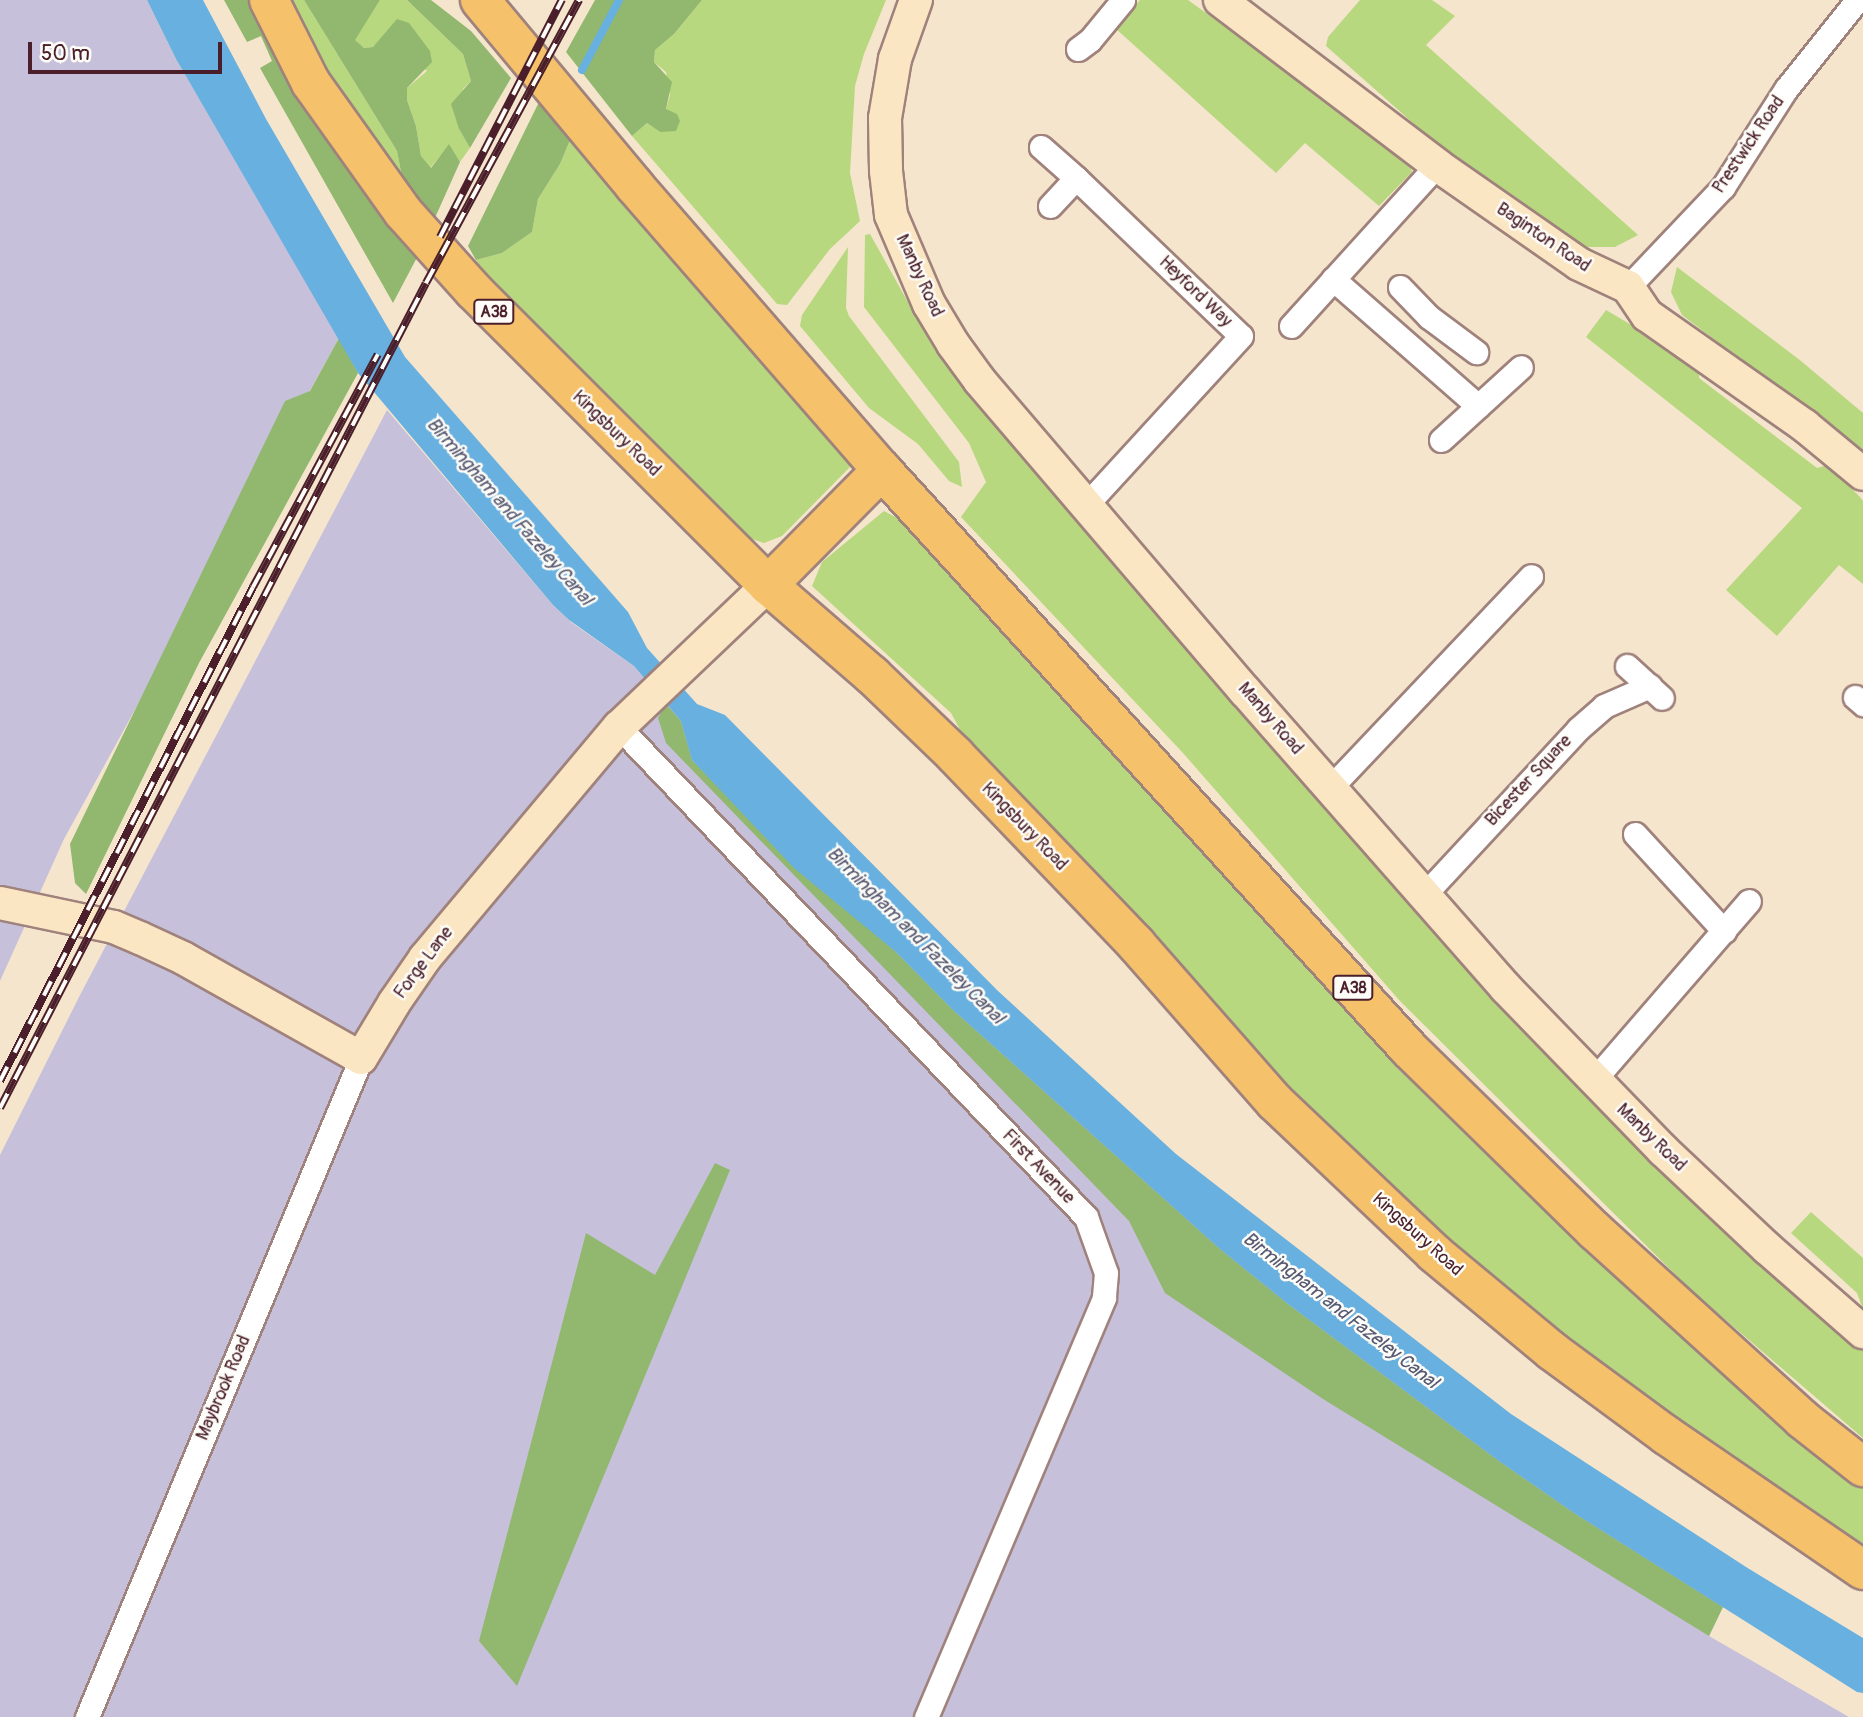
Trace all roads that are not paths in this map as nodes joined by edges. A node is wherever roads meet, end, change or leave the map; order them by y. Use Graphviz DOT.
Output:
graph roads {
  1 [pos="269,0"];
  2 [pos="480,0"];
  3 [pos="916,0"];
  4 [pos="1124,0"];
  5 [pos="1220,0"];
  6 [pos="1857,3"];
  7 [pos="1078,49"];
  8 [pos="1041,147"];
  9 [pos="1437,165"];
  10 [pos="1076,178"];
  11 [pos="1050,206"];
  12 [pos="1333,279"];
  13 [pos="1400,287"];
  14 [pos="1628,287"];
  15 [pos="1429,317"];
  16 [pos="1291,326"];
  17 [pos="1410,347"];
  18 [pos="1476,352"];
  19 [pos="1521,367"];
  20 [pos="1478,406"];
  21 [pos="1441,440"];
  22 [pos="882,470"];
  23 [pos="1863,474"];
  24 [pos="1087,504"];
  25 [pos="1531,576"];
  26 [pos="768,585"];
  27 [pos="1627,666"];
  28 [pos="627,719"];
  29 [pos="1330,788"];
  30 [pos="1635,834"];
  31 [pos="1423,896"];
  32 [pos="1749,901"];
  33 [pos="0,903"];
  34 [pos="1724,931"];
  35 [pos="361,1058"];
  36 [pos="1593,1081"];
  37 [pos="1863,1332"];
  38 [pos="1863,1467"];
  39 [pos="1863,1570"];
  40 [pos="87,1717"];
  41 [pos="926,1717"];
  1 -- 26 [label="highway, Kingsbury Road / A38"];
  2 -- 22 [label="highway, A38"];
  3 -- 24 [label="street, Manby Road"];
  4 -- 7 [label="street"];
  5 -- 9 [label="street, Baginton Road"];
  6 -- 14 [label="street, Prestwick Road"];
  8 -- 10 [label="street, Heyford Way"];
  9 -- 12 [label="street"];
  9 -- 14 [label="street, Baginton Road"];
  10 -- 11 [label="street"];
  10 -- 24 [label="street, Heyford Way"];
  12 -- 16 [label="street"];
  12 -- 17 [label="street"];
  13 -- 15 [label="street"];
  14 -- 23 [label="street"];
  15 -- 17 [label="street"];
  15 -- 18 [label="street"];
  17 -- 20 [label="street"];
  19 -- 20 [label="street"];
  20 -- 21 [label="street"];
  22 -- 26 [label="highway"];
  22 -- 38 [label="highway, A38"];
  24 -- 29 [label="street, Manby Road"];
  25 -- 29 [label="street"];
  26 -- 28 [label="street, Forge Lane"];
  26 -- 39 [label="highway, Kingsbury Road / A38"];
  27 -- 31 [label="street, Bicester Square"];
  28 -- 35 [label="street, Forge Lane"];
  28 -- 41 [label="street, First Avenue"];
  29 -- 31 [label="street, Manby Road"];
  30 -- 34 [label="street"];
  31 -- 36 [label="street, Manby Road"];
  32 -- 34 [label="street"];
  33 -- 35 [label="street"];
  34 -- 36 [label="street"];
  35 -- 40 [label="street, Maybrook Road"];
  36 -- 37 [label="street, Manby Road"];
}
